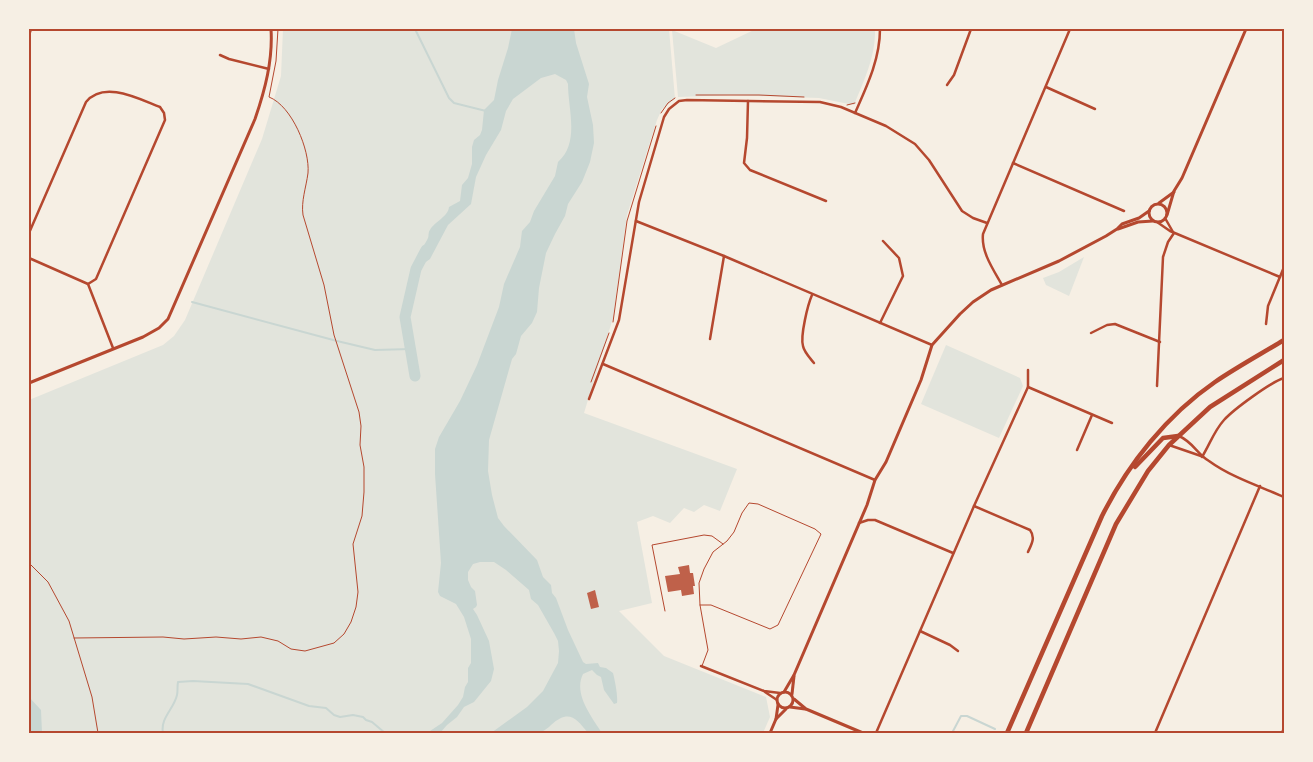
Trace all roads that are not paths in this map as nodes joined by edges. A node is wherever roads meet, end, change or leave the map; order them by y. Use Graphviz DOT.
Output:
graph roads {
  1 [pos="31,29"];
  2 [pos="271,29"];
  3 [pos="880,29"];
  4 [pos="971,29"];
  5 [pos="1070,29"];
  6 [pos="1246,29"];
  7 [pos="29,35"];
  8 [pos="220,55"];
  9 [pos="269,69"];
  10 [pos="947,85"];
  11 [pos="1046,87"];
  12 [pos="748,101"];
  13 [pos="1095,109"];
  14 [pos="855,113"];
  15 [pos="1013,163"];
  16 [pos="1174,192"];
  17 [pos="826,201"];
  18 [pos="1157,204"];
  19 [pos="1124,211"];
  20 [pos="1149,211"];
  21 [pos="1166,217"];
  22 [pos="636,221"];
  23 [pos="1155,222"];
  24 [pos="987,223"];
  25 [pos="1117,230"];
  26 [pos="29,233"];
  27 [pos="1174,233"];
  28 [pos="883,241"];
  29 [pos="724,256"];
  30 [pos="29,258"];
  31 [pos="1284,267"];
  32 [pos="1280,277"];
  33 [pos="88,284"];
  34 [pos="1002,285"];
  35 [pos="812,295"];
  36 [pos="880,323"];
  37 [pos="1266,324"];
  38 [pos="1091,332"];
  39 [pos="710,339"];
  40 [pos="1284,340"];
  41 [pos="1160,342"];
  42 [pos="932,345"];
  43 [pos="113,348"];
  44 [pos="1284,360"];
  45 [pos="814,363"];
  46 [pos="603,364"];
  47 [pos="1028,370"];
  48 [pos="1284,378"];
  49 [pos="29,383"];
  50 [pos="1157,386"];
  51 [pos="1028,387"];
  52 [pos="589,399"];
  53 [pos="1092,415"];
  54 [pos="1112,423"];
  55 [pos="1178,436"];
  56 [pos="1169,445"];
  57 [pos="1077,450"];
  58 [pos="1202,457"];
  59 [pos="1124,479"];
  60 [pos="874,480"];
  61 [pos="1260,486"];
  62 [pos="1284,497"];
  63 [pos="974,506"];
  64 [pos="859,523"];
  65 [pos="723,544"];
  66 [pos="1028,552"];
  67 [pos="953,553"];
  68 [pos="700,605"];
  69 [pos="665,611"];
  70 [pos="920,631"];
  71 [pos="958,651"];
  72 [pos="701,666"];
  73 [pos="794,675"];
  74 [pos="764,690"];
  75 [pos="782,693"];
  76 [pos="792,695"];
  77 [pos="794,699"];
  78 [pos="777,702"];
  79 [pos="788,708"];
  80 [pos="806,709"];
  81 [pos="776,720"];
  82 [pos="1284,728"];
  83 [pos="770,733"];
  84 [pos="863,733"];
  85 [pos="876,733"];
  86 [pos="1008,733"];
  87 [pos="1026,733"];
  88 [pos="1155,733"];
  89 [pos="1282,733"];
  1 -- 7 [label="street"];
  2 -- 9 [label="street"];
  3 -- 14 [label="street"];
  4 -- 10 [label="street"];
  5 -- 11 [label="street"];
  6 -- 16 [label="street"];
  8 -- 9 [label="street"];
  9 -- 43 [label="street"];
  11 -- 13 [label="street"];
  11 -- 15 [label="street"];
  12 -- 14 [label="street"];
  12 -- 17 [label="street"];
  12 -- 22 [label="street"];
  14 -- 24 [label="street"];
  15 -- 19 [label="street"];
  15 -- 24 [label="street"];
  16 -- 18 [label="street"];
  16 -- 21 [label="street"];
  18 -- 20 [label="street"];
  18 -- 21 [label="street"];
  20 -- 23 [label="street"];
  20 -- 25 [label="street"];
  21 -- 23 [label="street"];
  21 -- 27 [label="street"];
  22 -- 29 [label="street"];
  22 -- 46 [label="street"];
  23 -- 25 [label="street"];
  23 -- 27 [label="street"];
  24 -- 34 [label="street"];
  25 -- 34 [label="street"];
  26 -- 33 [label="street"];
  27 -- 32 [label="street"];
  27 -- 41 [label="street"];
  28 -- 36 [label="street"];
  29 -- 35 [label="street"];
  29 -- 39 [label="street"];
  30 -- 33 [label="street"];
  31 -- 32 [label="street"];
  32 -- 37 [label="street"];
  33 -- 43 [label="street"];
  34 -- 42 [label="street"];
  35 -- 36 [label="street"];
  35 -- 45 [label="street"];
  36 -- 42 [label="street"];
  38 -- 41 [label="street"];
  40 -- 59 [label="highway"];
  41 -- 50 [label="street"];
  42 -- 60 [label="street"];
  43 -- 49 [label="street"];
  44 -- 55 [label="highway"];
  46 -- 52 [label="street"];
  46 -- 60 [label="street"];
  47 -- 51 [label="street"];
  48 -- 58 [label="street"];
  51 -- 53 [label="street"];
  51 -- 63 [label="street"];
  53 -- 54 [label="street"];
  53 -- 57 [label="street"];
  55 -- 56 [label="highway"];
  55 -- 58 [label="street"];
  55 -- 59 [label="highway"];
  56 -- 58 [label="street"];
  56 -- 87 [label="highway"];
  58 -- 61 [label="street"];
  59 -- 86 [label="highway"];
  60 -- 64 [label="street"];
  61 -- 62 [label="street"];
  61 -- 88 [label="street"];
  63 -- 66 [label="street"];
  63 -- 67 [label="street"];
  64 -- 67 [label="street"];
  64 -- 73 [label="street"];
  65 -- 68 [label="lane"];
  65 -- 68 [label="lane"];
  65 -- 69 [label="lane"];
  67 -- 70 [label="street"];
  68 -- 72 [label="lane"];
  70 -- 71 [label="street"];
  70 -- 85 [label="street"];
  72 -- 74 [label="street"];
  73 -- 75 [label="street"];
  73 -- 76 [label="street"];
  74 -- 75 [label="street"];
  74 -- 78 [label="street"];
  75 -- 76 [label="street"];
  75 -- 78 [label="street"];
  76 -- 77 [label="street"];
  77 -- 79 [label="street"];
  77 -- 80 [label="street"];
  78 -- 79 [label="street"];
  78 -- 81 [label="street"];
  79 -- 80 [label="street"];
  79 -- 81 [label="street"];
  80 -- 84 [label="street"];
  81 -- 83 [label="street"];
  82 -- 89 [label="street"];
}
